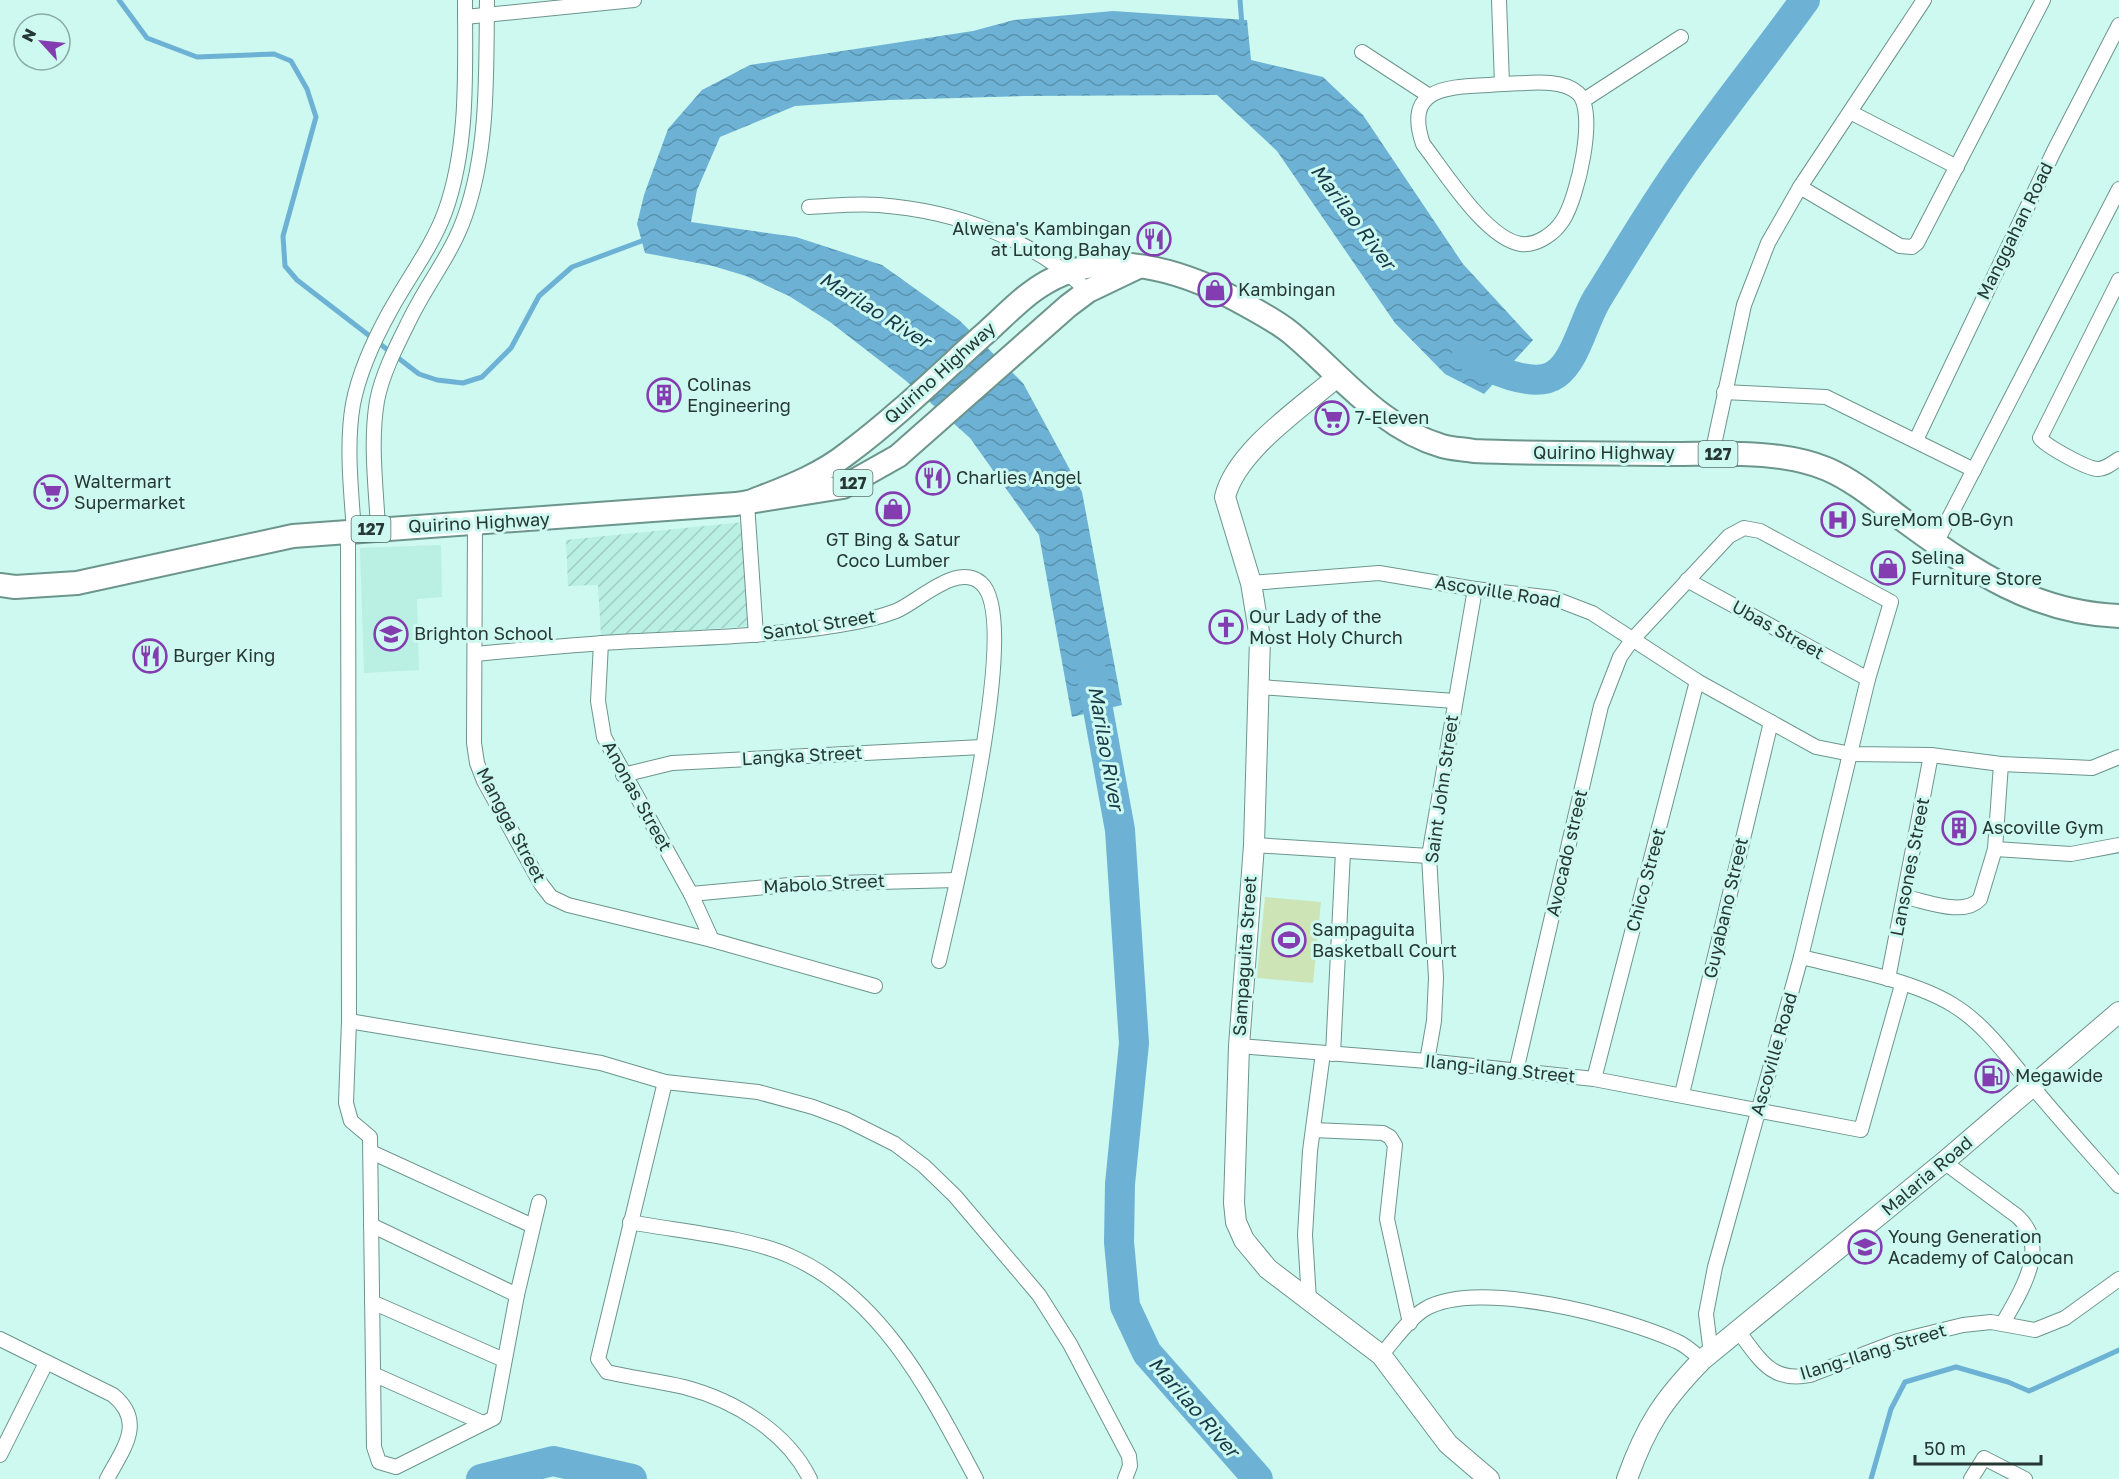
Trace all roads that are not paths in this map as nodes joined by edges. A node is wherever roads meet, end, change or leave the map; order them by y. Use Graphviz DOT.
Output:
graph roads {
  1 [pos="465,0"];
  2 [pos="487,0"];
  3 [pos="634,0"];
  4 [pos="1499,0"];
  5 [pos="1924,0"];
  6 [pos="2043,0"];
  7 [pos="487,15"];
  8 [pos="465,17"];
  9 [pos="2119,25"];
  10 [pos="1681,37"];
  11 [pos="1362,52"];
  12 [pos="1502,84"];
  13 [pos="1428,94"];
  14 [pos="1584,100"];
  15 [pos="1850,112"];
  16 [pos="463,121"];
  17 [pos="484,122"];
  18 [pos="1957,168"];
  19 [pos="1800,187"];
  20 [pos="2119,189"];
  21 [pos="809,207"];
  22 [pos="1138,267"];
  23 [pos="1068,272"];
  24 [pos="2119,280"];
  25 [pos="1088,291"];
  26 [pos="397,299"];
  27 [pos="416,308"];
  28 [pos="365,367"];
  29 [pos="385,375"];
  30 [pos="1337,377"];
  31 [pos="1724,392"];
  32 [pos="1916,440"];
  33 [pos="1712,454"];
  34 [pos="2119,459"];
  35 [pos="1974,470"];
  36 [pos="747,503"];
  37 [pos="476,523"];
  38 [pos="378,528"];
  39 [pos="351,531"];
  40 [pos="1936,543"];
  41 [pos="1687,580"];
  42 [pos="1251,584"];
  43 [pos="0,585"];
  44 [pos="1475,589"];
  45 [pos="2119,616"];
  46 [pos="756,635"];
  47 [pos="1632,640"];
  48 [pos="601,643"];
  49 [pos="476,654"];
  50 [pos="1868,679"];
  51 [pos="1697,681"];
  52 [pos="1260,687"];
  53 [pos="1455,701"];
  54 [pos="1771,722"];
  55 [pos="982,747"];
  56 [pos="1851,754"];
  57 [pos="1931,755"];
  58 [pos="2119,757"];
  59 [pos="2001,764"];
  60 [pos="623,775"];
  61 [pos="1254,845"];
  62 [pos="2119,845"];
  63 [pos="1995,849"];
  64 [pos="1343,852"];
  65 [pos="1429,856"];
  66 [pos="957,880"];
  67 [pos="691,894"];
  68 [pos="1905,897"];
  69 [pos="712,940"];
  70 [pos="1801,957"];
  71 [pos="939,961"];
  72 [pos="1888,979"];
  73 [pos="1902,985"];
  74 [pos="875,986"];
  75 [pos="2119,1012"];
  76 [pos="350,1021"];
  77 [pos="1239,1046"];
  78 [pos="1328,1053"];
  79 [pos="1427,1061"];
  80 [pos="1516,1071"];
  81 [pos="1594,1079"];
  82 [pos="665,1083"];
  83 [pos="2032,1087"];
  84 [pos="1682,1094"];
  85 [pos="1759,1109"];
  86 [pos="1313,1130"];
  87 [pos="371,1152"];
  88 [pos="1944,1162"];
  89 [pos="2119,1186"];
  90 [pos="539,1202"];
  91 [pos="630,1222"];
  92 [pos="371,1225"];
  93 [pos="533,1226"];
  94 [pos="2119,1279"];
  95 [pos="517,1294"];
  96 [pos="1309,1300"];
  97 [pos="372,1302"];
  98 [pos="1410,1323"];
  99 [pos="2003,1323"];
  100 [pos="1739,1332"];
  101 [pos="0,1339"];
  102 [pos="1381,1355"];
  103 [pos="1706,1357"];
  104 [pos="504,1360"];
  105 [pos="46,1363"];
  106 [pos="373,1374"];
  107 [pos="483,1423"];
  108 [pos="0,1455"];
  109 [pos="107,1479"];
  110 [pos="810,1479"];
  111 [pos="976,1479"];
  112 [pos="1125,1479"];
  113 [pos="1490,1479"];
  114 [pos="1627,1479"];
  115 [pos="1971,1479"];
  116 [pos="2025,1479"];
  1 -- 8 [label="street"];
  2 -- 7 [label="street"];
  3 -- 7 [label="street"];
  4 -- 12 [label="street"];
  5 -- 15 [label="street"];
  6 -- 18 [label="street"];
  7 -- 8 [label="street"];
  7 -- 17 [label="street"];
  8 -- 16 [label="street"];
  9 -- 32 [label="street, Manggahan Road"];
  10 -- 14 [label="street"];
  11 -- 13 [label="street"];
  12 -- 13 [label="street"];
  12 -- 14 [label="street"];
  13 -- 14 [label="street"];
  15 -- 18 [label="street"];
  15 -- 19 [label="street"];
  16 -- 17 [label="street"];
  16 -- 26 [label="street"];
  17 -- 27 [label="street"];
  18 -- 19 [label="street"];
  19 -- 31 [label="street"];
  20 -- 35 [label="street"];
  21 -- 23 [label="street"];
  22 -- 23 [label="main road, Quirino Highway / 127"];
  22 -- 25 [label="main road, Quirino Highway / 127"];
  22 -- 30 [label="main road, Quirino Highway / 127"];
  23 -- 25 [label="street"];
  23 -- 36 [label="main road, Quirino Highway / 127"];
  24 -- 34 [label="street"];
  25 -- 36 [label="main road, Quirino Highway / 127"];
  26 -- 27 [label="street"];
  26 -- 28 [label="street"];
  27 -- 29 [label="street"];
  28 -- 29 [label="street"];
  28 -- 39 [label="street"];
  29 -- 38 [label="street"];
  30 -- 33 [label="main road, Quirino Highway / 127"];
  30 -- 42 [label="street, Sampaguita Street"];
  31 -- 32 [label="street"];
  31 -- 33 [label="street"];
  32 -- 35 [label="street"];
  33 -- 40 [label="main road, Quirino Highway / 127"];
  35 -- 40 [label="street"];
  36 -- 37 [label="main road, Quirino Highway / 127"];
  36 -- 46 [label="street"];
  37 -- 38 [label="main road, Quirino Highway / 127"];
  37 -- 49 [label="street, Mangga Street"];
  38 -- 39 [label="main road, Quirino Highway / 127"];
  39 -- 43 [label="main road, Quirino Highway / 127"];
  39 -- 76 [label="street"];
  40 -- 45 [label="main road, Quirino Highway / 127"];
  41 -- 47 [label="street"];
  41 -- 50 [label="street, Ubas Street"];
  41 -- 50 [label="street, Ascoville Road"];
  42 -- 44 [label="street, Ascoville Road"];
  42 -- 52 [label="street, Sampaguita Street"];
  44 -- 47 [label="street, Ascoville Road"];
  44 -- 53 [label="street, Saint John Street"];
  46 -- 48 [label="street, Santol Street"];
  46 -- 55 [label="street, Santol Street"];
  47 -- 51 [label="street, Ascoville Road"];
  47 -- 80 [label="street, Avocado street"];
  48 -- 49 [label="street, Santol Street"];
  48 -- 60 [label="street, Anonas Street"];
  49 -- 69 [label="street, Mangga Street"];
  50 -- 56 [label="street, Ascoville Road"];
  51 -- 54 [label="street, Ascoville Road"];
  51 -- 81 [label="street, Chico Street"];
  52 -- 53 [label="street"];
  52 -- 61 [label="street, Sampaguita Street"];
  53 -- 65 [label="street, Saint John Street"];
  54 -- 56 [label="street, Ascoville Road"];
  54 -- 84 [label="street, Guyabano Street"];
  55 -- 60 [label="street, Langka Street"];
  55 -- 66 [label="street, Santol Street"];
  56 -- 57 [label="street, Ascoville Road"];
  56 -- 70 [label="street, Ascoville Road"];
  57 -- 59 [label="street, Ascoville Road"];
  57 -- 68 [label="street, Lansones Street"];
  58 -- 59 [label="street, Ascoville Road"];
  59 -- 63 [label="street"];
  60 -- 67 [label="street, Anonas Street"];
  61 -- 64 [label="street"];
  61 -- 77 [label="street, Sampaguita Street"];
  62 -- 63 [label="street"];
  63 -- 68 [label="street"];
  64 -- 65 [label="street"];
  64 -- 78 [label="street"];
  65 -- 79 [label="street, Saint John Street"];
  66 -- 67 [label="street, Mabolo Street"];
  66 -- 71 [label="street, Santol Street"];
  67 -- 69 [label="street, Anonas Street"];
  68 -- 72 [label="street, Lansones Street"];
  69 -- 74 [label="street, Mangga Street"];
  70 -- 72 [label="street"];
  70 -- 85 [label="street, Ascoville Road"];
  72 -- 73 [label="street"];
  73 -- 83 [label="street"];
  73 -- 85 [label="street, Ilang-ilang Street"];
  75 -- 83 [label="street, Malaria Road"];
  76 -- 82 [label="street"];
  76 -- 87 [label="street"];
  77 -- 78 [label="street, Ilang-ilang Street"];
  77 -- 96 [label="street, Sampaguita Street"];
  78 -- 79 [label="street, Ilang-ilang Street"];
  78 -- 86 [label="street"];
  79 -- 80 [label="street, Ilang-ilang Street"];
  80 -- 81 [label="street, Ilang-ilang Street"];
  81 -- 84 [label="street, Ilang-ilang Street"];
  82 -- 91 [label="street"];
  82 -- 112 [label="street"];
  83 -- 88 [label="street, Malaria Road"];
  83 -- 89 [label="street"];
  84 -- 85 [label="street, Ilang-ilang Street"];
  85 -- 103 [label="street, Ascoville Road"];
  86 -- 96 [label="street"];
  86 -- 98 [label="street"];
  87 -- 92 [label="street"];
  87 -- 93 [label="street"];
  88 -- 99 [label="street"];
  88 -- 100 [label="street, Malaria Road"];
  90 -- 93 [label="street"];
  91 -- 110 [label="street"];
  91 -- 111 [label="street"];
  92 -- 95 [label="street"];
  92 -- 97 [label="street"];
  93 -- 95 [label="street"];
  94 -- 99 [label="street, Ilang-Ilang Street"];
  95 -- 104 [label="street"];
  96 -- 102 [label="street, Sampaguita Street"];
  97 -- 104 [label="street"];
  97 -- 106 [label="street"];
  98 -- 102 [label="street"];
  98 -- 103 [label="street"];
  99 -- 100 [label="street, Ilang-Ilang Street"];
  100 -- 103 [label="street, Malaria Road"];
  101 -- 105 [label="street"];
  102 -- 113 [label="street, Sampaguita Street"];
  103 -- 114 [label="street, Malaria Road"];
  104 -- 107 [label="street"];
  105 -- 108 [label="street"];
  105 -- 109 [label="street"];
  106 -- 107 [label="street"];
  106 -- 107 [label="street"];
  115 -- 116 [label="street"];
}
